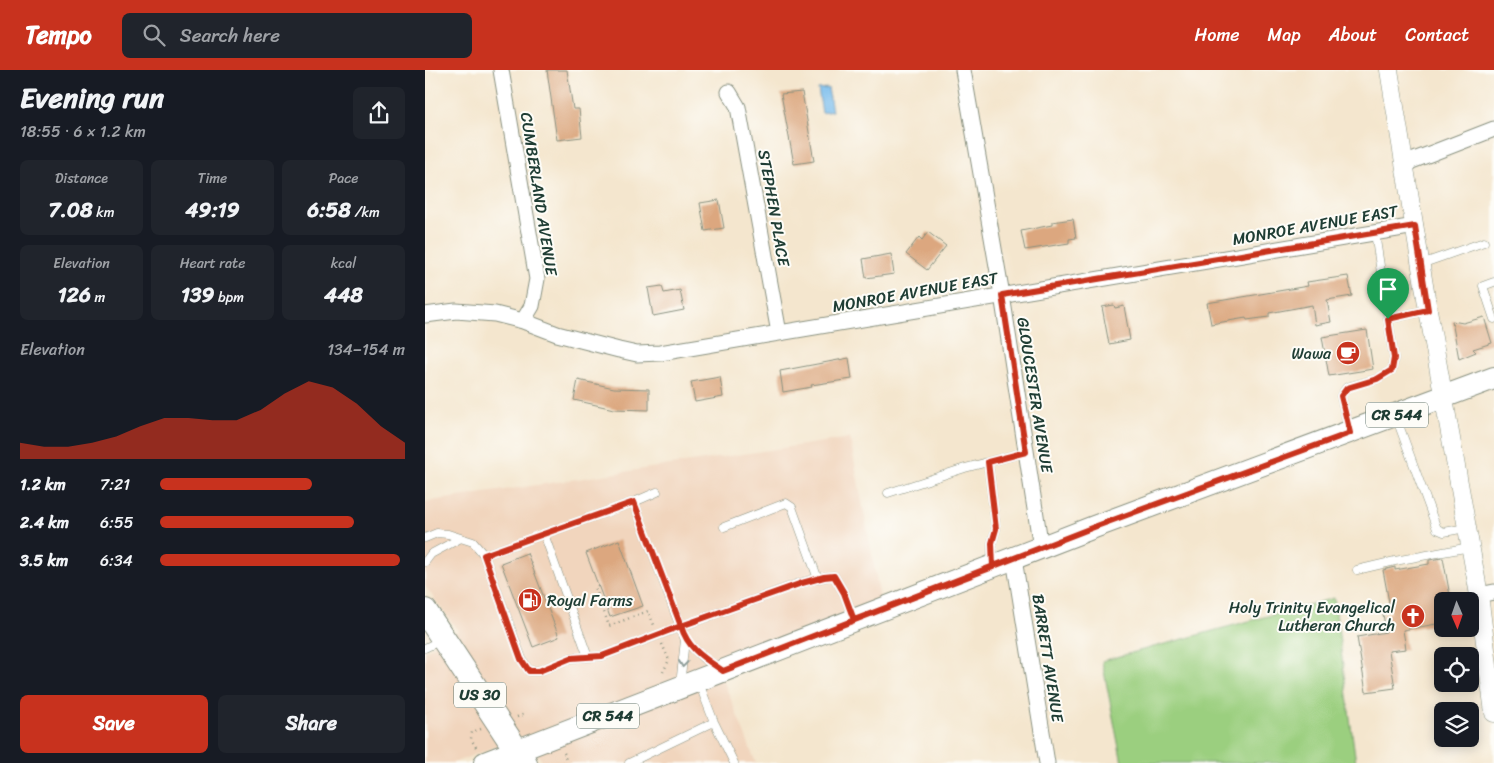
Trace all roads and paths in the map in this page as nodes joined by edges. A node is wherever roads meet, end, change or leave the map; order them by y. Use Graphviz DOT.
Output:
graph roads {
  1 [pos="501,70"];
  2 [pos="963,70"];
  3 [pos="1389,70"];
  4 [pos="729,92"];
  5 [pos="1494,129"];
  6 [pos="1404,164"];
  7 [pos="1415,226"];
  8 [pos="1375,233"];
  9 [pos="1484,242"];
  10 [pos="1421,264"];
  11 [pos="1494,282"];
  12 [pos="1002,295"];
  13 [pos="1428,310"];
  14 [pos="425,314"];
  15 [pos="1494,318"];
  16 [pos="1388,319"];
  17 [pos="523,321"];
  18 [pos="779,332"];
  19 [pos="1494,378"];
  20 [pos="1444,398"];
  21 [pos="1396,416"];
  22 [pos="1350,433"];
  23 [pos="1026,452"];
  24 [pos="988,462"];
  25 [pos="657,492"];
  26 [pos="888,493"];
  27 [pos="634,502"];
  28 [pos="724,527"];
  29 [pos="1466,528"];
  30 [pos="545,534"];
  31 [pos="425,538"];
  32 [pos="459,539"];
  33 [pos="1041,548"];
  34 [pos="1470,548"];
  35 [pos="484,555"];
  36 [pos="1014,559"];
  37 [pos="425,562"];
  38 [pos="993,567"];
  39 [pos="1357,570"];
  40 [pos="818,578"];
  41 [pos="598,586"];
  42 [pos="1486,594"];
  43 [pos="425,612"];
  44 [pos="854,620"];
  45 [pos="681,626"];
  46 [pos="659,635"];
  47 [pos="685,640"];
  48 [pos="434,643"];
  49 [pos="588,657"];
  50 [pos="723,671"];
  51 [pos="663,672"];
  52 [pos="689,685"];
  53 [pos="1494,714"];
  54 [pos="714,722"];
  55 [pos="521,757"];
  56 [pos="485,763"];
  57 [pos="629,763"];
  58 [pos="734,763"];
  59 [pos="1047,763"];
  1 -- 17 [label="street, CUMBERLAND AVENUE"];
  2 -- 12 [label="street, GLOUCESTER AVENUE"];
  3 -- 6 [label="street"];
  4 -- 18 [label="street, STEPHEN PLACE"];
  5 -- 6 [label="street"];
  6 -- 7 [label="street"];
  7 -- 8 [label="street, MONROE AVENUE EAST"];
  7 -- 10 [label="street"];
  8 -- 12 [label="street, MONROE AVENUE EAST"];
  8 -- 16 [label="lane"];
  9 -- 10 [label="lane"];
  10 -- 13 [label="street"];
  11 -- 15 [label="lane"];
  12 -- 18 [label="street, MONROE AVENUE EAST"];
  12 -- 23 [label="street, GLOUCESTER AVENUE"];
  13 -- 16 [label="lane"];
  13 -- 20 [label="street"];
  14 -- 17 [label="street, MONROE AVENUE EAST"];
  16 -- 22 [label="lane"];
  17 -- 18 [label="street, MONROE AVENUE EAST"];
  19 -- 20 [label="main road, CR 544"];
  20 -- 21 [label="main road, CR 544"];
  20 -- 29 [label="street"];
  21 -- 22 [label="main road, CR 544"];
  21 -- 29 [label="lane"];
  22 -- 33 [label="main road, CR 544"];
  23 -- 24 [label="lane"];
  23 -- 33 [label="street, GLOUCESTER AVENUE"];
  24 -- 26 [label="lane"];
  24 -- 38 [label="lane"];
  25 -- 27 [label="lane"];
  27 -- 30 [label="lane"];
  27 -- 45 [label="lane"];
  28 -- 40 [label="lane"];
  29 -- 34 [label="street"];
  30 -- 35 [label="lane"];
  30 -- 49 [label="lane"];
  31 -- 32 [label="lane"];
  32 -- 35 [label="lane"];
  32 -- 37 [label="lane"];
  33 -- 36 [label="main road, CR 544"];
  34 -- 39 [label="lane"];
  34 -- 42 [label="street"];
  35 -- 49 [label="lane"];
  36 -- 38 [label="main road, CR 544"];
  36 -- 59 [label="street, BARRETT AVENUE"];
  38 -- 44 [label="main road, CR 544"];
  40 -- 44 [label="lane"];
  40 -- 45 [label="lane"];
  41 -- 46 [label="path"];
  42 -- 53 [label="street"];
  43 -- 48 [label="highway, US 30"];
  44 -- 50 [label="main road, CR 544"];
  45 -- 46 [label="lane"];
  45 -- 47 [label="lane"];
  46 -- 49 [label="lane"];
  46 -- 51 [label="path"];
  47 -- 50 [label="lane"];
  47 -- 52 [label="lane, one-way"];
  48 -- 55 [label="highway, US 30"];
  50 -- 52 [label="main road, CR 544"];
  52 -- 54 [label="lane"];
  52 -- 55 [label="main road, CR 544"];
  54 -- 57 [label="lane"];
  54 -- 58 [label="lane"];
  55 -- 56 [label="main road, CR 544"];
}
